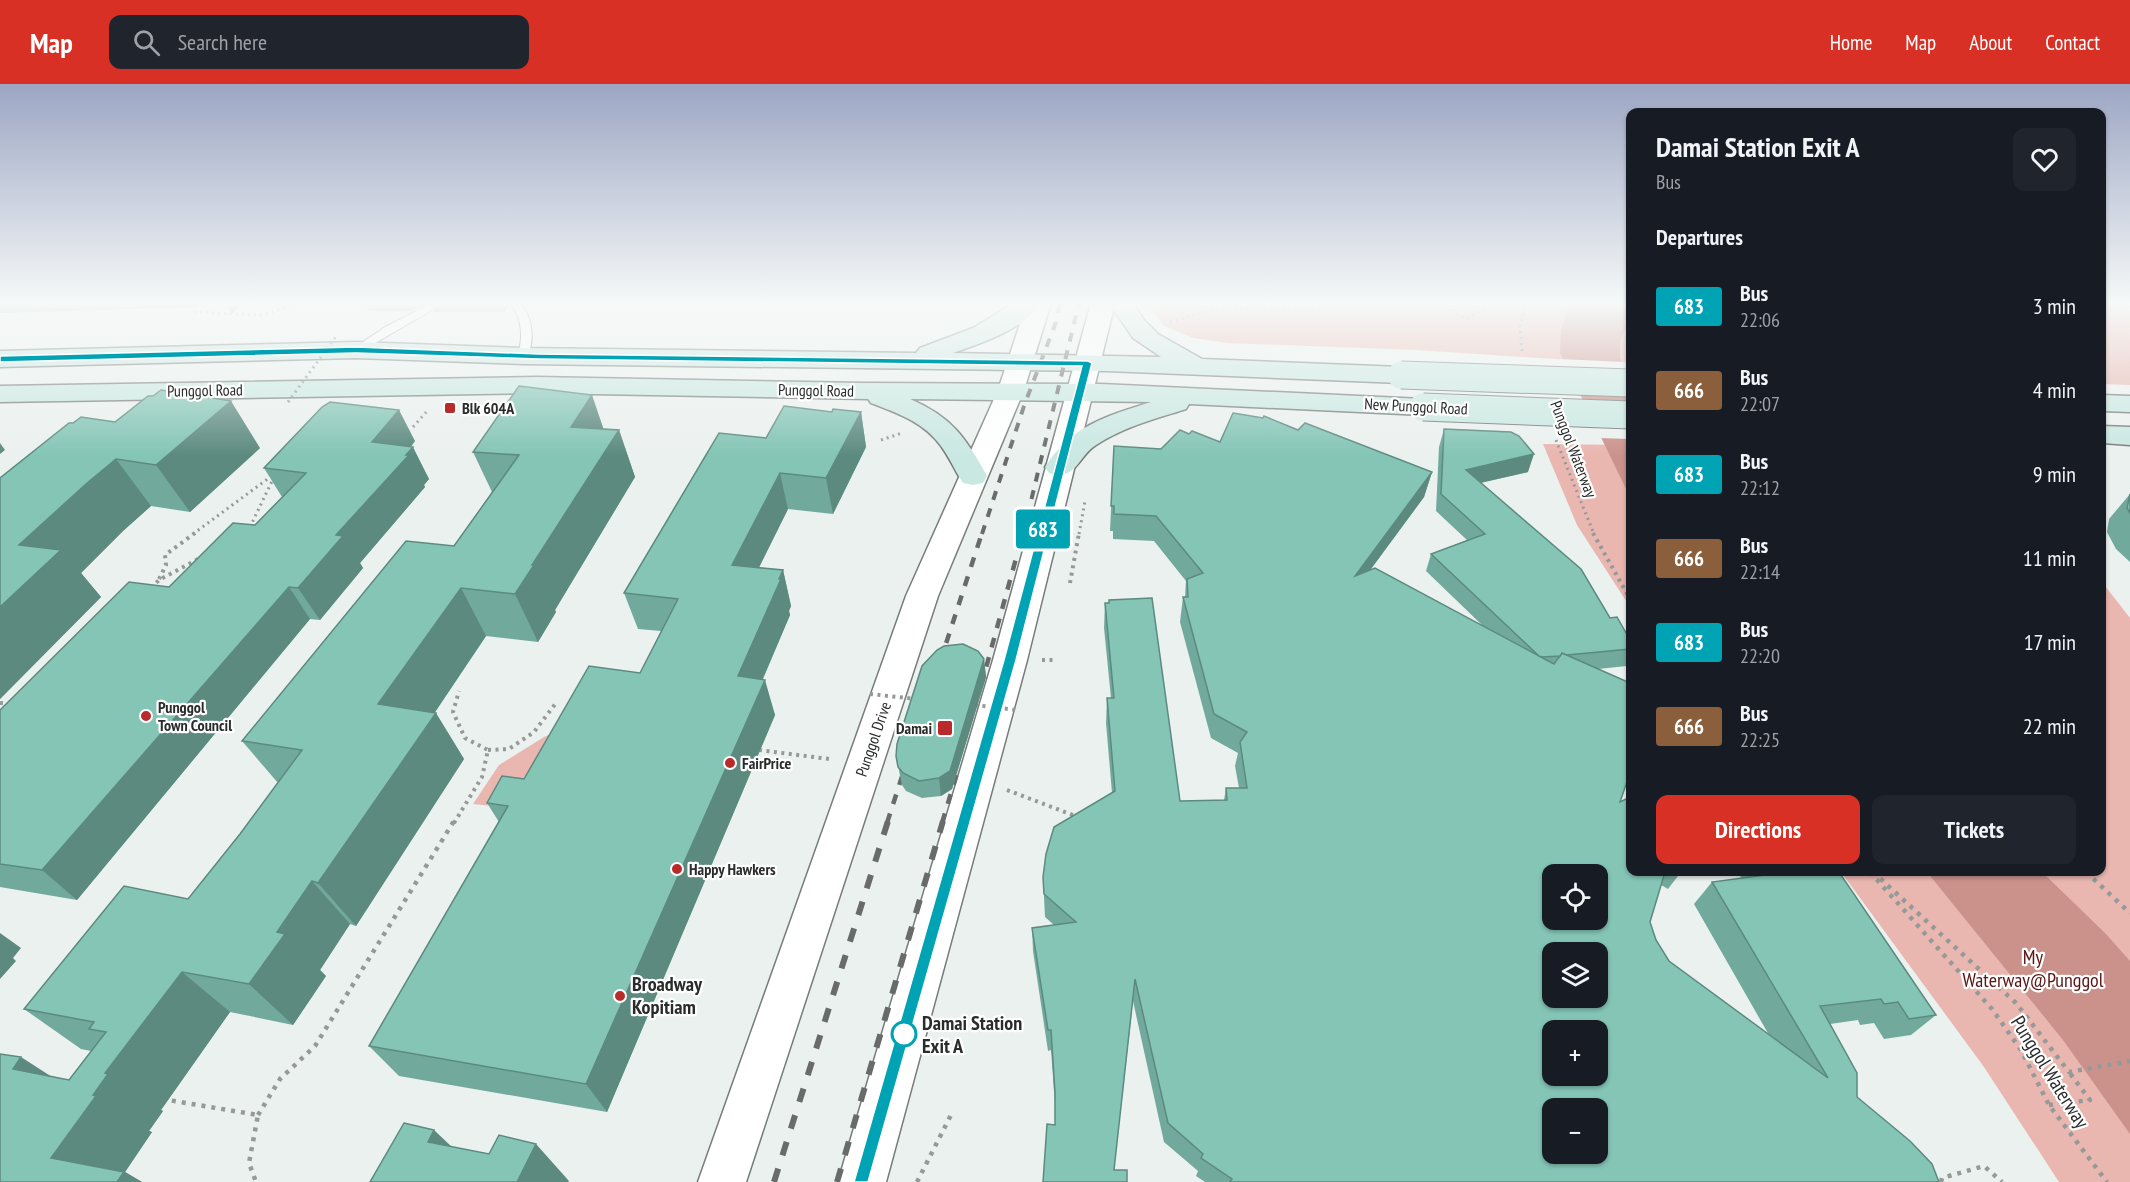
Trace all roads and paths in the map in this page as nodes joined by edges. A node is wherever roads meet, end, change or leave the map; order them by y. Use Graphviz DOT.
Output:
graph roads {
  1 [pos="103,354"];
  2 [pos="335,354"];
  3 [pos="499,354"];
  4 [pos="925,354"];
  5 [pos="1022,354"];
  6 [pos="1090,354"];
  7 [pos="1175,354"];
  8 [pos="523,356"];
  9 [pos="0,359"];
  10 [pos="902,362"];
  11 [pos="1019,363"];
  12 [pos="1088,363"];
  13 [pos="1206,369"];
  14 [pos="1626,383"];
  15 [pos="1011,390"];
  16 [pos="864,391"];
  17 [pos="1081,391"];
  18 [pos="0,394"];
  19 [pos="1201,396"];
  20 [pos="288,402"];
  21 [pos="2106,402"];
  22 [pos="2130,404"];
  23 [pos="430,409"];
  24 [pos="1626,416"];
  25 [pos="413,427"];
  26 [pos="1552,430"];
  27 [pos="899,433"];
  28 [pos="2106,435"];
  29 [pos="2130,436"];
  30 [pos="881,440"];
  31 [pos="1059,467"];
  32 [pos="973,476"];
  33 [pos="1086,490"];
  34 [pos="244,537"];
  35 [pos="206,555"];
  36 [pos="159,580"];
  37 [pos="1070,583"];
  38 [pos="1626,592"];
  39 [pos="143,597"];
  40 [pos="459,691"];
  41 [pos="870,694"];
  42 [pos="926,700"];
  43 [pos="0,703"];
  44 [pos="556,703"];
  45 [pos="972,705"];
  46 [pos="1017,710"];
  47 [pos="6,711"];
  48 [pos="488,750"];
  49 [pos="759,750"];
  50 [pos="829,759"];
  51 [pos="999,787"];
  52 [pos="1082,820"];
  53 [pos="1876,876"];
  54 [pos="1878,876"];
  55 [pos="2090,876"];
  56 [pos="2130,913"];
  57 [pos="2130,1061"];
  58 [pos="2069,1072"];
  59 [pos="159,1099"];
  60 [pos="2049,1105"];
  61 [pos="953,1111"];
  62 [pos="258,1115"];
  63 [pos="256,1182"];
  64 [pos="722,1182"];
  65 [pos="862,1182"];
  66 [pos="917,1182"];
  67 [pos="1941,1182"];
  68 [pos="2002,1182"];
  69 [pos="2107,1182"];
  1 -- 9 [label="main road, Punggol Road"];
  2 -- 20 [label="path, bridge"];
  3 -- 8 [label="main road, Punggol Road"];
  4 -- 10 [label="main road"];
  5 -- 11 [label="street, Punggol Drive"];
  6 -- 12 [label="street"];
  7 -- 13 [label="main road"];
  8 -- 10 [label="main road, Punggol Road"];
  10 -- 11 [label="main road, Punggol Road"];
  11 -- 12 [label="main road, Punggol Road"];
  11 -- 15 [label="street, Punggol Drive"];
  12 -- 13 [label="main road, Punggol Road"];
  12 -- 17 [label="street"];
  13 -- 14 [label="main road, New Punggol Road, bridge"];
  15 -- 16 [label="main road, Punggol Road"];
  15 -- 17 [label="main road, Punggol Road"];
  15 -- 32 [label="street, Punggol Drive"];
  16 -- 18 [label="main road, Punggol Road"];
  16 -- 32 [label="main road"];
  17 -- 19 [label="main road, Punggol Road"];
  17 -- 31 [label="street"];
  19 -- 24 [label="main road, New Punggol Road, bridge"];
  19 -- 31 [label="main road"];
  21 -- 22 [label="main road"];
  23 -- 25 [label="path"];
  26 -- 38 [label="path, Punggol Waterway"];
  27 -- 30 [label="path"];
  28 -- 29 [label="main road"];
  31 -- 65 [label="street"];
  32 -- 64 [label="street, Punggol Drive"];
  33 -- 37 [label="path"];
  34 -- 36 [label="path"];
  35 -- 36 [label="path"];
  36 -- 39 [label="path"];
  40 -- 48 [label="path"];
  41 -- 42 [label="path, bridge"];
  43 -- 47 [label="path"];
  44 -- 48 [label="path"];
  45 -- 46 [label="path, bridge"];
  48 -- 62 [label="path"];
  49 -- 50 [label="path"];
  51 -- 52 [label="path"];
  53 -- 60 [label="path, Punggol Waterway"];
  54 -- 58 [label="path"];
  55 -- 56 [label="path"];
  57 -- 58 [label="path"];
  58 -- 60 [label="path"];
  59 -- 62 [label="path"];
  60 -- 69 [label="path, Punggol Waterway"];
  61 -- 66 [label="path"];
  62 -- 63 [label="path"];
  67 -- 68 [label="path"];
}
